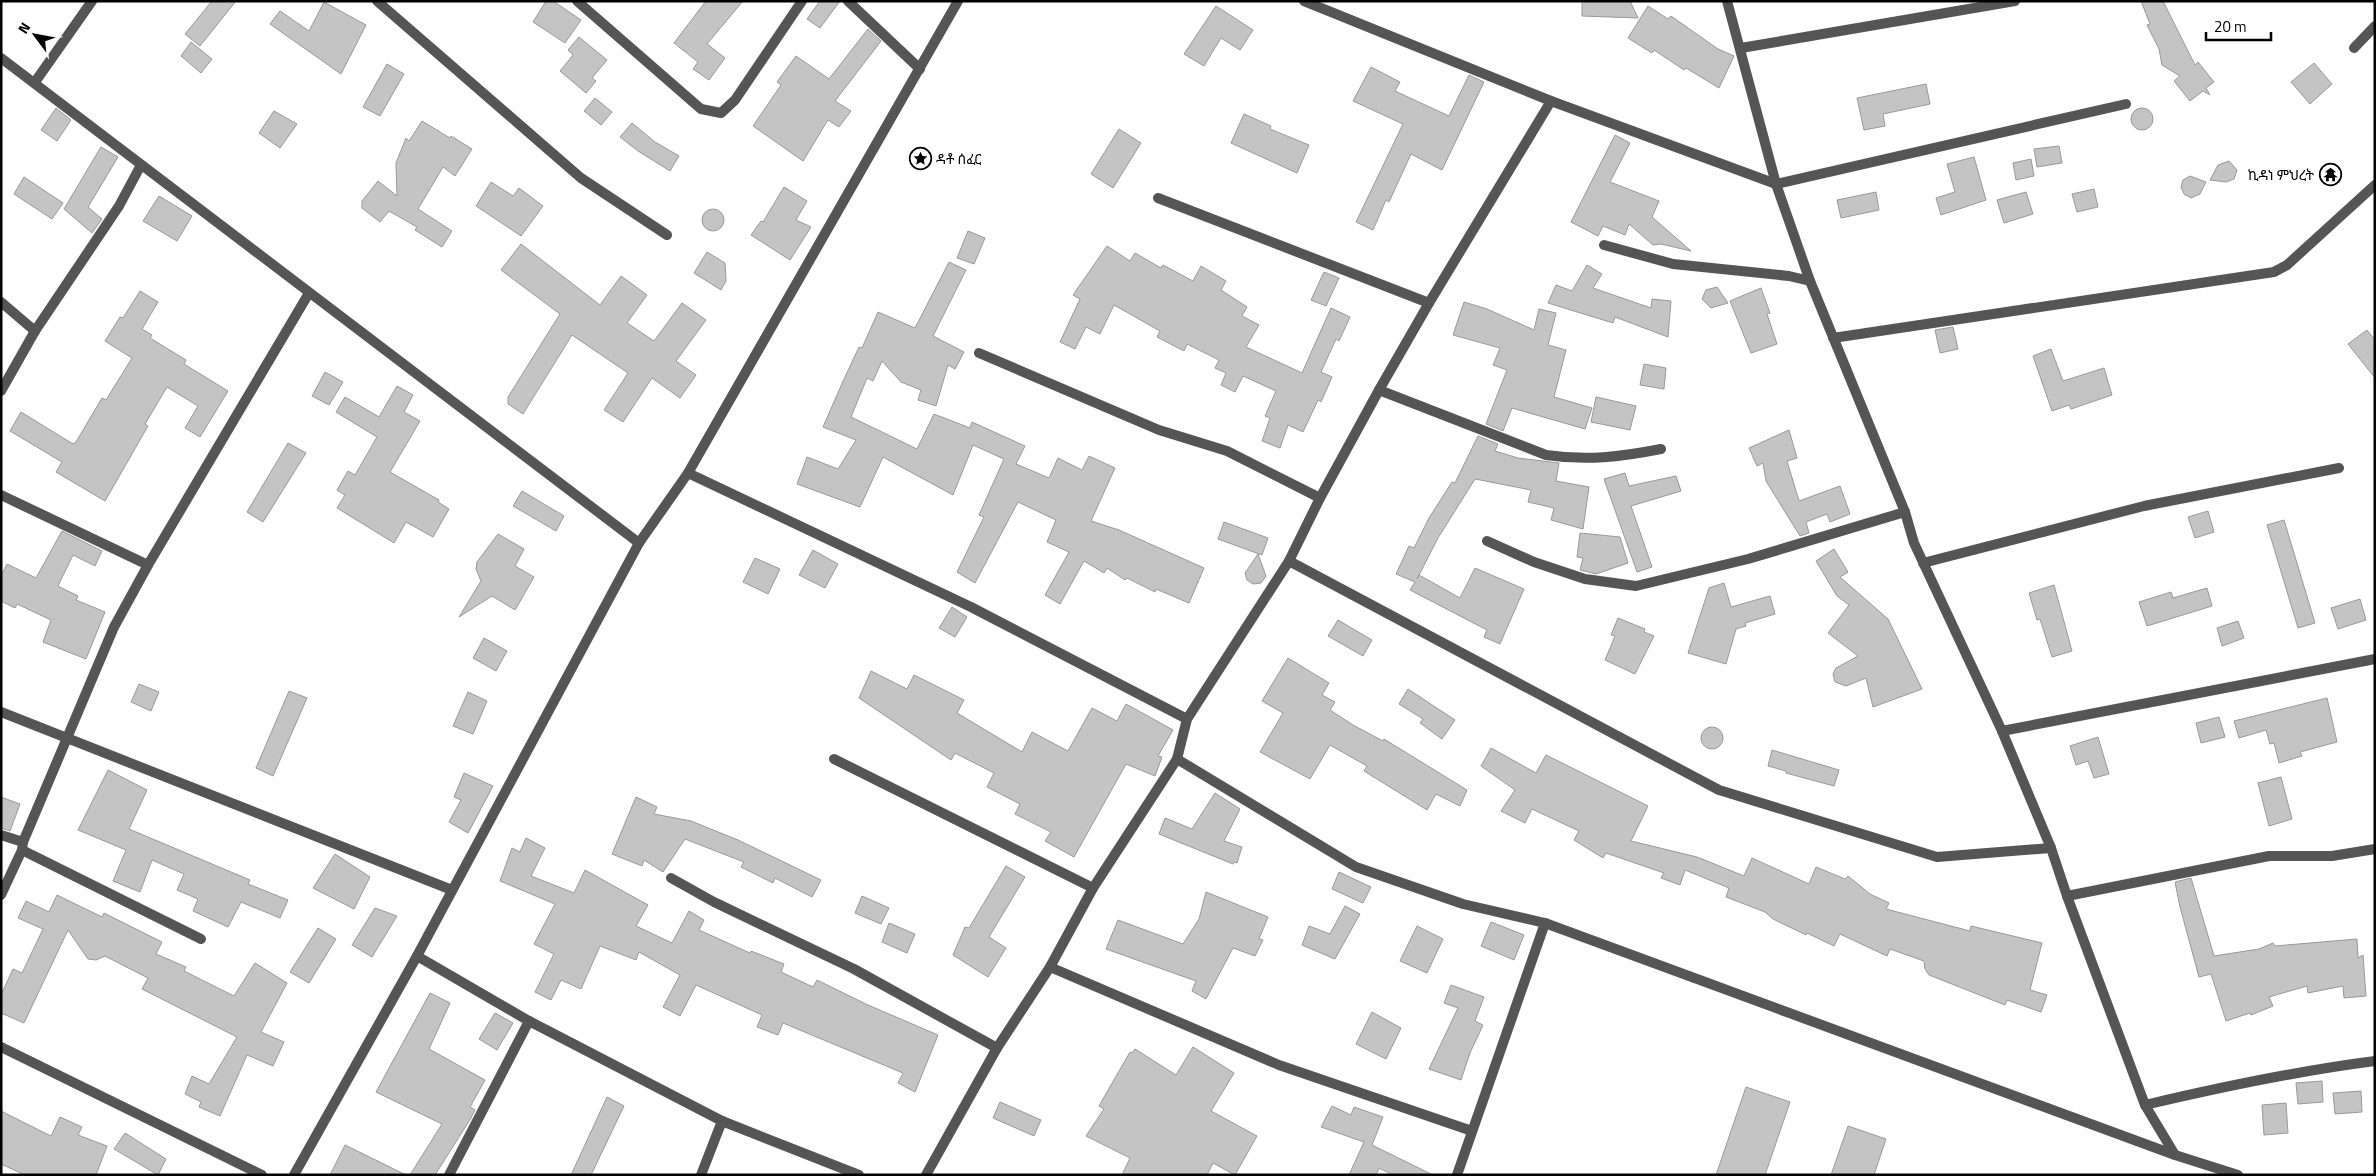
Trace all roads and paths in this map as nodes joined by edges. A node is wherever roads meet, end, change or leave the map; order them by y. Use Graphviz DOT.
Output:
graph roads {
  1 [pos="92,1"];
  2 [pos="377,1"];
  3 [pos="577,1"];
  4 [pos="802,1"];
  5 [pos="848,1"];
  6 [pos="958,1"];
  7 [pos="1304,1"];
  8 [pos="1727,1"];
  9 [pos="2015,1"];
  10 [pos="2375,26"];
  11 [pos="1741,48"];
  12 [pos="2354,48"];
  13 [pos="1,58"];
  14 [pos="920,69"];
  15 [pos="35,82"];
  16 [pos="1551,101"];
  17 [pos="2126,104"];
  18 [pos="141,165"];
  19 [pos="1776,184"];
  20 [pos="2375,185"];
  21 [pos="1158,198"];
  22 [pos="668,235"];
  23 [pos="1604,245"];
  24 [pos="1810,281"];
  25 [pos="308,293"];
  26 [pos="1,302"];
  27 [pos="1429,303"];
  28 [pos="35,331"];
  29 [pos="1833,338"];
  30 [pos="979,353"];
  31 [pos="1379,390"];
  32 [pos="1,392"];
  33 [pos="1661,449"];
  34 [pos="2338,468"];
  35 [pos="688,473"];
  36 [pos="1,495"];
  37 [pos="1320,498"];
  38 [pos="1905,512"];
  39 [pos="1487,541"];
  40 [pos="639,542"];
  41 [pos="1289,561"];
  42 [pos="148,564"];
  43 [pos="1923,564"];
  44 [pos="2375,659"];
  45 [pos="1,712"];
  46 [pos="1187,719"];
  47 [pos="2002,731"];
  48 [pos="67,738"];
  49 [pos="834,759"];
  50 [pos="1177,759"];
  51 [pos="1,835"];
  52 [pos="22,846"];
  53 [pos="2051,848"];
  54 [pos="2375,849"];
  55 [pos="671,878"];
  56 [pos="1093,888"];
  57 [pos="452,890"];
  58 [pos="1,895"];
  59 [pos="2067,896"];
  60 [pos="1545,924"];
  61 [pos="201,939"];
  62 [pos="417,956"];
  63 [pos="1050,966"];
  64 [pos="529,1021"];
  65 [pos="1,1047"];
  66 [pos="997,1048"];
  67 [pos="2375,1061"];
  68 [pos="2145,1105"];
  69 [pos="722,1121"];
  70 [pos="1472,1131"];
  71 [pos="2175,1155"];
  72 [pos="262,1175"];
  73 [pos="294,1175"];
  74 [pos="449,1175"];
  75 [pos="701,1175"];
  76 [pos="859,1175"];
  77 [pos="926,1175"];
  78 [pos="1457,1175"];
  79 [pos="2238,1175"];
  1 -- 15 [label="street"];
  2 -- 22 [label="street"];
  3 -- 4 [label="street"];
  5 -- 14 [label="street"];
  6 -- 14 [label="street"];
  7 -- 16 [label="street"];
  8 -- 11 [label="street"];
  9 -- 11 [label="street"];
  10 -- 12 [label="street"];
  11 -- 19 [label="street"];
  13 -- 15 [label="street"];
  14 -- 35 [label="street"];
  15 -- 18 [label="street"];
  16 -- 19 [label="street"];
  16 -- 27 [label="street"];
  17 -- 19 [label="street"];
  18 -- 25 [label="street"];
  18 -- 28 [label="street"];
  19 -- 24 [label="street"];
  20 -- 29 [label="street"];
  21 -- 27 [label="street"];
  23 -- 24 [label="street"];
  24 -- 29 [label="street"];
  25 -- 40 [label="street"];
  25 -- 42 [label="street"];
  26 -- 28 [label="street"];
  27 -- 31 [label="street"];
  28 -- 32 [label="street"];
  29 -- 38 [label="street"];
  30 -- 37 [label="street"];
  31 -- 33 [label="street"];
  31 -- 37 [label="street"];
  34 -- 43 [label="street"];
  35 -- 40 [label="street"];
  35 -- 46 [label="street"];
  36 -- 42 [label="street"];
  37 -- 41 [label="street"];
  38 -- 39 [label="street"];
  38 -- 43 [label="street"];
  40 -- 57 [label="street"];
  41 -- 46 [label="street"];
  41 -- 53 [label="street"];
  42 -- 48 [label="street"];
  43 -- 47 [label="street"];
  44 -- 47 [label="street"];
  45 -- 48 [label="street"];
  46 -- 50 [label="street"];
  47 -- 53 [label="street"];
  48 -- 52 [label="street"];
  48 -- 57 [label="street"];
  49 -- 56 [label="street"];
  50 -- 56 [label="street"];
  50 -- 60 [label="street"];
  51 -- 52 [label="street"];
  52 -- 58 [label="street"];
  52 -- 61 [label="street"];
  53 -- 59 [label="street"];
  54 -- 59 [label="street"];
  55 -- 66 [label="street"];
  56 -- 63 [label="street"];
  57 -- 62 [label="street"];
  59 -- 68 [label="street"];
  60 -- 70 [label="street"];
  60 -- 71 [label="street"];
  62 -- 64 [label="street"];
  62 -- 73 [label="street"];
  63 -- 66 [label="street"];
  63 -- 70 [label="street"];
  64 -- 69 [label="street"];
  64 -- 74 [label="street"];
  65 -- 72 [label="street"];
  66 -- 77 [label="street"];
  67 -- 68 [label="street"];
  68 -- 71 [label="street"];
  69 -- 75 [label="street"];
  69 -- 76 [label="street"];
  70 -- 78 [label="street"];
  71 -- 79 [label="street"];
}
